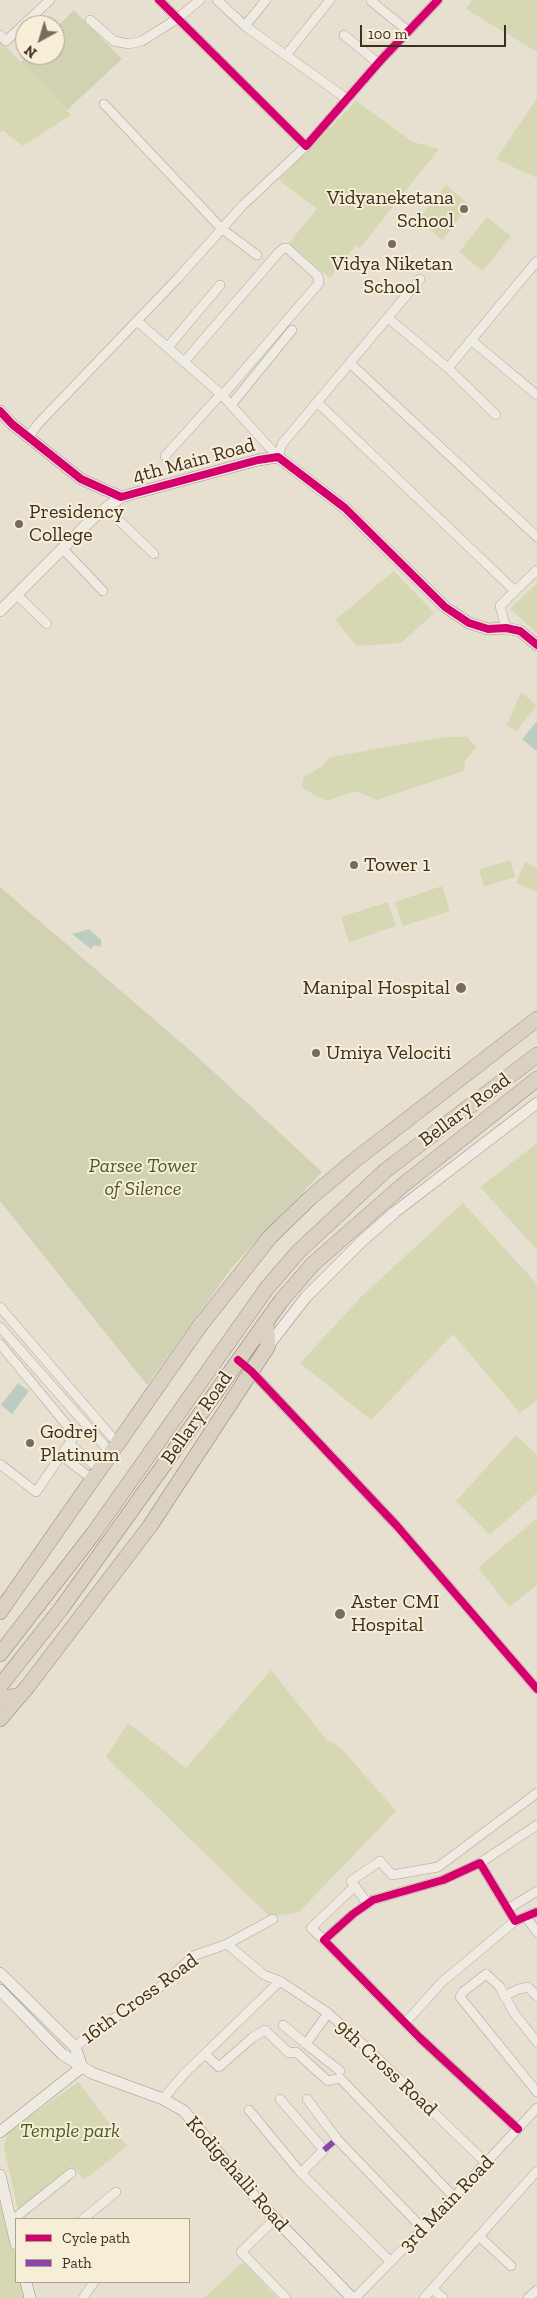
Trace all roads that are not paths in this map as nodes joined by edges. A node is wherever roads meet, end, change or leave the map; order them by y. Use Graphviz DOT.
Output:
graph roads {
  1 [pos="50,0"];
  2 [pos="159,0"];
  3 [pos="200,0"];
  4 [pos="217,0"];
  5 [pos="266,0"];
  6 [pos="330,0"];
  7 [pos="438,0"];
  8 [pos="371,2"];
  9 [pos="178,18"];
  10 [pos="90,20"];
  11 [pos="244,26"];
  12 [pos="408,32"];
  13 [pos="0,34"];
  14 [pos="344,35"];
  15 [pos="286,54"];
  16 [pos="378,63"];
  17 [pos="347,99"];
  18 [pos="104,104"];
  19 [pos="306,146"];
  20 [pos="222,229"];
  21 [pos="257,255"];
  22 [pos="537,263"];
  23 [pos="420,279"];
  24 [pos="220,285"];
  25 [pos="388,318"];
  26 [pos="137,321"];
  27 [pos="292,330"];
  28 [pos="472,340"];
  29 [pos="168,347"];
  30 [pos="184,362"];
  31 [pos="351,364"];
  32 [pos="448,368"];
  33 [pos="222,395"];
  34 [pos="537,395"];
  35 [pos="318,403"];
  36 [pos="231,405"];
  37 [pos="0,411"];
  38 [pos="496,415"];
  39 [pos="29,437"];
  40 [pos="165,456"];
  41 [pos="278,457"];
  42 [pos="121,497"];
  43 [pos="106,508"];
  44 [pos="537,537"];
  45 [pos="62,548"];
  46 [pos="154,554"];
  47 [pos="537,570"];
  48 [pos="103,591"];
  49 [pos="515,591"];
  50 [pos="16,594"];
  51 [pos="0,611"];
  52 [pos="47,624"];
  53 [pos="506,628"];
  54 [pos="537,645"];
  55 [pos="537,1019"];
  56 [pos="537,1055"];
  57 [pos="537,1079"];
  58 [pos="537,1103"];
  59 [pos="0,1307"];
  60 [pos="266,1322"];
  61 [pos="0,1327"];
  62 [pos="0,1344"];
  63 [pos="268,1346"];
  64 [pos="238,1360"];
  65 [pos="251,1371"];
  66 [pos="69,1444"];
  67 [pos="113,1448"];
  68 [pos="61,1456"];
  69 [pos="0,1464"];
  70 [pos="95,1474"];
  71 [pos="0,1612"];
  72 [pos="0,1654"];
  73 [pos="0,1686"];
  74 [pos="537,1689"];
  75 [pos="20,1695"];
  76 [pos="0,1699"];
  77 [pos="0,1720"];
  78 [pos="537,1793"];
  79 [pos="537,1825"];
  80 [pos="480,1863"];
  81 [pos="355,1886"];
  82 [pos="537,1891"];
  83 [pos="368,1904"];
  84 [pos="508,1909"];
  85 [pos="537,1912"];
  86 [pos="526,1917"];
  87 [pos="273,1918"];
  88 [pos="515,1921"];
  89 [pos="537,1932"];
  90 [pos="324,1940"];
  91 [pos="227,1944"];
  92 [pos="0,1973"];
  93 [pos="280,1981"];
  94 [pos="0,1990"];
  95 [pos="504,1996"];
  96 [pos="537,1996"];
  97 [pos="328,2013"];
  98 [pos="405,2023"];
  99 [pos="283,2025"];
  100 [pos="537,2042"];
  101 [pos="306,2044"];
  102 [pos="75,2047"];
  103 [pos="206,2054"];
  104 [pos="82,2067"];
  105 [pos="340,2071"];
  106 [pos="537,2092"];
  107 [pos="163,2099"];
  108 [pos="280,2099"];
  109 [pos="307,2099"];
  110 [pos="537,2108"];
  111 [pos="250,2110"];
  112 [pos="518,2129"];
  113 [pos="0,2132"];
  114 [pos="337,2139"];
  115 [pos="324,2150"];
  116 [pos="486,2163"];
  117 [pos="71,2173"];
  118 [pos="301,2173"];
  119 [pos="535,2177"];
  120 [pos="1,2183"];
  121 [pos="116,2192"];
  122 [pos="454,2197"];
  123 [pos="83,2218"];
  124 [pos="275,2219"];
  125 [pos="11,2221"];
  126 [pos="423,2229"];
  127 [pos="479,2236"];
  128 [pos="15,2239"];
  129 [pos="391,2262"];
  130 [pos="511,2266"];
  131 [pos="26,2283"];
  132 [pos="93,2283"];
  133 [pos="432,2289"];
  134 [pos="537,2290"];
  135 [pos="30,2298"];
  136 [pos="83,2298"];
  137 [pos="286,2298"];
  138 [pos="354,2298"];
  139 [pos="424,2298"];
  140 [pos="443,2298"];
  141 [pos="528,2298"];
  1 -- 13 [label="street"];
  2 -- 9 [label="street"];
  3 -- 9 [label="street"];
  4 -- 11 [label="street"];
  5 -- 11 [label="street"];
  6 -- 15 [label="street"];
  7 -- 12 [label="street"];
  8 -- 12 [label="street"];
  9 -- 10 [label="street"];
  9 -- 19 [label="street"];
  11 -- 15 [label="street"];
  12 -- 16 [label="street"];
  14 -- 16 [label="street"];
  15 -- 17 [label="street"];
  16 -- 17 [label="street"];
  17 -- 19 [label="street"];
  18 -- 20 [label="street"];
  19 -- 20 [label="street"];
  20 -- 21 [label="street"];
  20 -- 26 [label="street"];
  22 -- 28 [label="street"];
  23 -- 25 [label="street"];
  24 -- 29 [label="street"];
  25 -- 31 [label="street"];
  25 -- 32 [label="street"];
  26 -- 29 [label="street"];
  26 -- 39 [label="street"];
  27 -- 36 [label="street"];
  28 -- 32 [label="street"];
  28 -- 34 [label="street"];
  29 -- 30 [label="street"];
  30 -- 33 [label="street"];
  30 -- 33 [label="street"];
  31 -- 35 [label="street"];
  31 -- 44 [label="street"];
  32 -- 38 [label="street"];
  33 -- 36 [label="street"];
  33 -- 40 [label="street"];
  35 -- 41 [label="street"];
  35 -- 49 [label="street"];
  36 -- 41 [label="street"];
  37 -- 39 [label="street, 4th Main Road"];
  39 -- 42 [label="street, 4th Main Road"];
  41 -- 42 [label="street, 4th Main Road"];
  41 -- 53 [label="street, 4th Main Road"];
  42 -- 43 [label="street"];
  43 -- 45 [label="street"];
  43 -- 46 [label="street"];
  45 -- 48 [label="street"];
  45 -- 50 [label="street"];
  47 -- 49 [label="street"];
  49 -- 53 [label="street"];
  50 -- 51 [label="street"];
  50 -- 52 [label="street"];
  53 -- 54 [label="street, 4th Main Road"];
  55 -- 67 [label="highway, Bellary Road"];
  56 -- 72 [label="highway, Bellary Road"];
  57 -- 60 [label="highway, Bellary Road"];
  58 -- 63 [label="street"];
  59 -- 67 [label="street"];
  60 -- 63 [label="highway"];
  60 -- 64 [label="highway, Bellary Road"];
  61 -- 67 [label="street"];
  62 -- 66 [label="street"];
  63 -- 65 [label="highway"];
  64 -- 65 [label="street"];
  64 -- 73 [label="highway, Bellary Road"];
  65 -- 74 [label="street"];
  65 -- 75 [label="highway"];
  66 -- 68 [label="street"];
  66 -- 70 [label="street"];
  67 -- 70 [label="highway, Bellary Road"];
  68 -- 69 [label="street"];
  68 -- 70 [label="street"];
  70 -- 71 [label="highway, Bellary Road"];
  75 -- 76 [label="highway"];
  75 -- 77 [label="highway"];
  78 -- 81 [label="street"];
  79 -- 80 [label="street"];
  80 -- 83 [label="street"];
  80 -- 84 [label="street"];
  81 -- 83 [label="street"];
  81 -- 90 [label="street"];
  82 -- 84 [label="street"];
  83 -- 90 [label="street"];
  84 -- 88 [label="street"];
  85 -- 86 [label="street"];
  86 -- 88 [label="street"];
  86 -- 89 [label="street"];
  87 -- 91 [label="street, 16th Cross Road"];
  88 -- 98 [label="street"];
  90 -- 98 [label="street"];
  91 -- 93 [label="street"];
  91 -- 102 [label="street, 16th Cross Road"];
  92 -- 102 [label="street"];
  93 -- 97 [label="street, 9th Cross Road"];
  93 -- 103 [label="street"];
  94 -- 104 [label="street, Kodigehalli Road"];
  95 -- 96 [label="street"];
  95 -- 100 [label="street"];
  95 -- 106 [label="street"];
  97 -- 101 [label="street"];
  97 -- 116 [label="street, 9th Cross Road"];
  98 -- 112 [label="street"];
  99 -- 101 [label="street"];
  101 -- 105 [label="street"];
  102 -- 104 [label="street"];
  103 -- 107 [label="street"];
  103 -- 122 [label="street"];
  104 -- 107 [label="street, Kodigehalli Road"];
  104 -- 113 [label="street"];
  107 -- 124 [label="street, Kodigehalli Road"];
  108 -- 115 [label="street"];
  109 -- 114 [label="street"];
  110 -- 112 [label="street, 3rd Main Road"];
  111 -- 118 [label="street"];
  112 -- 116 [label="street, 3rd Main Road"];
  114 -- 115 [label="street"];
  114 -- 126 [label="street"];
  115 -- 118 [label="street"];
  116 -- 122 [label="street, 3rd Main Road"];
  117 -- 125 [label="street"];
  118 -- 129 [label="street"];
  119 -- 127 [label="street"];
  120 -- 125 [label="street"];
  121 -- 123 [label="street"];
  122 -- 126 [label="street, 3rd Main Road"];
  124 -- 137 [label="street"];
  124 -- 138 [label="street, Kodigehalli Road"];
  125 -- 128 [label="street"];
  126 -- 129 [label="street, 3rd Main Road"];
  127 -- 130 [label="street"];
  127 -- 133 [label="street"];
  129 -- 138 [label="street, 3rd Main Road"];
  131 -- 135 [label="street"];
  132 -- 136 [label="street"];
  133 -- 139 [label="street"];
  133 -- 140 [label="street"];
  134 -- 141 [label="street"];
}
